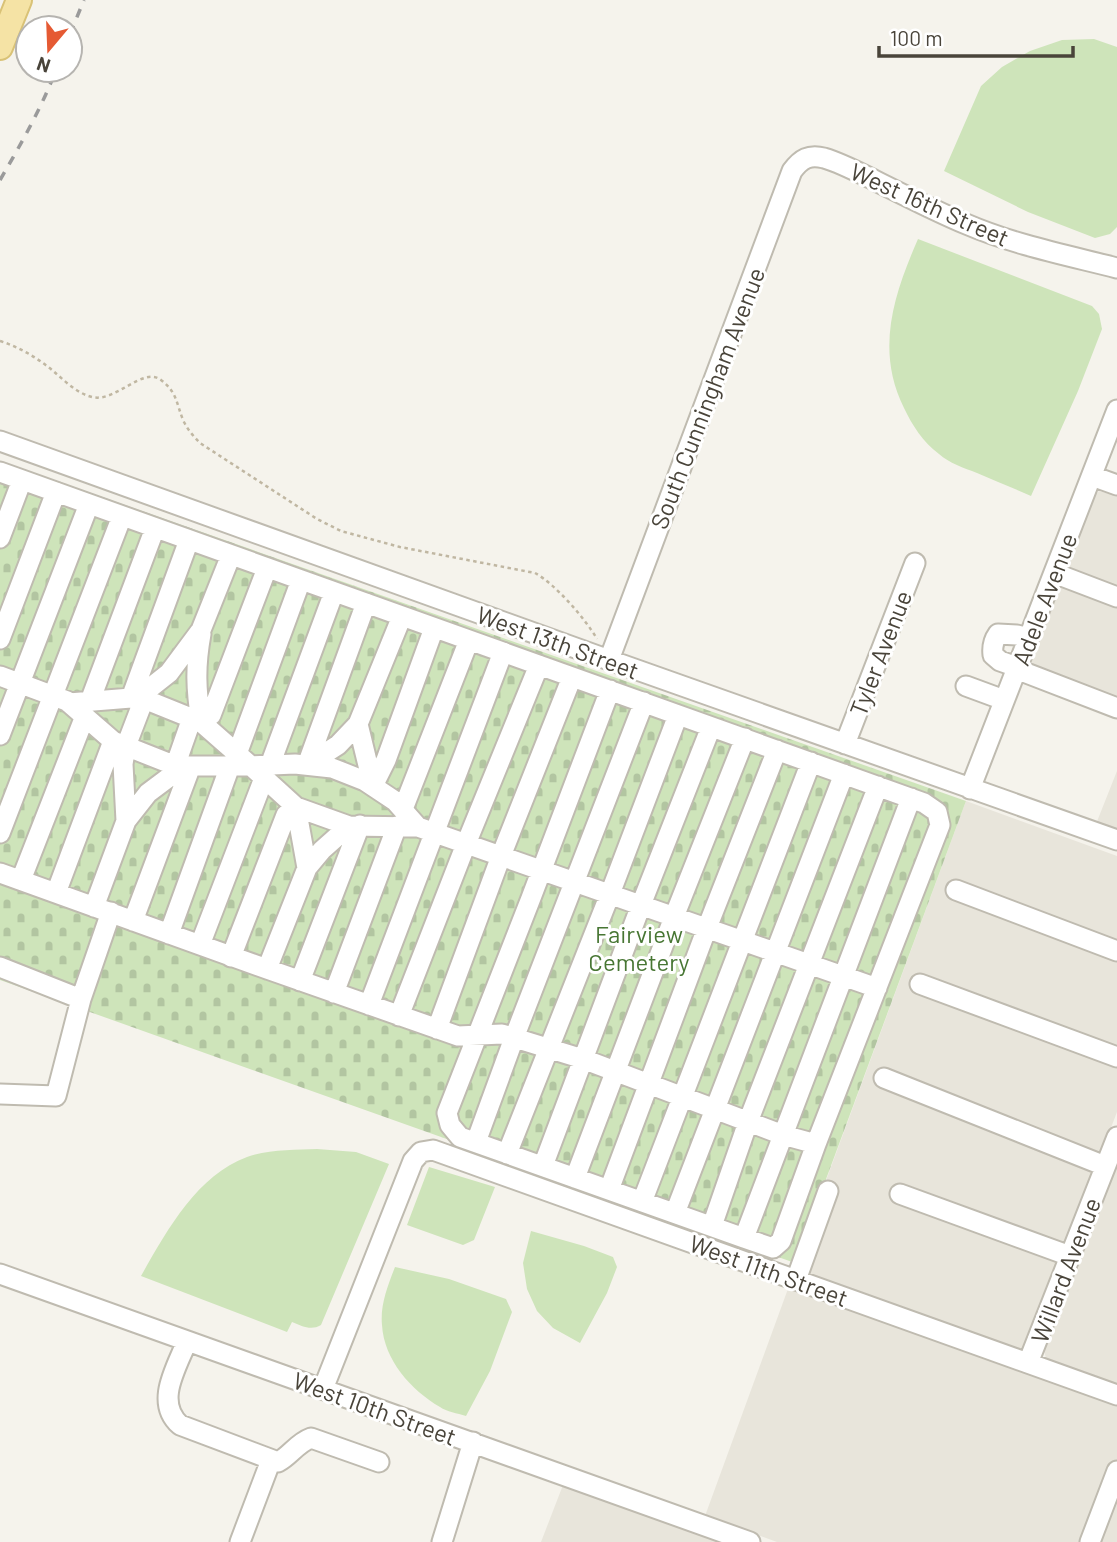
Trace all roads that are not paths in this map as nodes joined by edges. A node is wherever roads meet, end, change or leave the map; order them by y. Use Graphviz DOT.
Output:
graph roads {
  1 [pos="19,0"];
  2 [pos="0,47"];
  3 [pos="824,158"];
  4 [pos="1117,268"];
  5 [pos="1117,410"];
  6 [pos="0,440"];
  7 [pos="0,472"];
  8 [pos="1092,476"];
  9 [pos="22,480"];
  10 [pos="1117,485"];
  11 [pos="56,492"];
  12 [pos="89,504"];
  13 [pos="122,516"];
  14 [pos="155,528"];
  15 [pos="0,538"];
  16 [pos="189,540"];
  17 [pos="231,555"];
  18 [pos="915,563"];
  19 [pos="267,568"];
  20 [pos="1054,573"];
  21 [pos="301,580"];
  22 [pos="334,592"];
  23 [pos="1117,597"];
  24 [pos="366,603"];
  25 [pos="402,616"];
  26 [pos="434,628"];
  27 [pos="201,630"];
  28 [pos="1028,638"];
  29 [pos="0,639"];
  30 [pos="469,640"];
  31 [pos="503,652"];
  32 [pos="610,657"];
  33 [pos="539,665"];
  34 [pos="1016,668"];
  35 [pos="0,676"];
  36 [pos="572,677"];
  37 [pos="20,683"];
  38 [pos="966,686"];
  39 [pos="610,690"];
  40 [pos="137,698"];
  41 [pos="61,699"];
  42 [pos="1004,700"];
  43 [pos="644,702"];
  44 [pos="1117,708"];
  45 [pos="87,709"];
  46 [pos="678,715"];
  47 [pos="197,720"];
  48 [pos="358,724"];
  49 [pos="711,727"];
  50 [pos="0,735"];
  51 [pos="745,738"];
  52 [pos="119,744"];
  53 [pos="845,744"];
  54 [pos="777,750"];
  55 [pos="811,762"];
  56 [pos="307,765"];
  57 [pos="184,766"];
  58 [pos="250,766"];
  59 [pos="844,774"];
  60 [pos="373,786"];
  61 [pos="878,786"];
  62 [pos="970,789"];
  63 [pos="911,798"];
  64 [pos="296,807"];
  65 [pos="400,818"];
  66 [pos="126,821"];
  67 [pos="355,825"];
  68 [pos="426,830"];
  69 [pos="0,834"];
  70 [pos="1117,840"];
  71 [pos="466,844"];
  72 [pos="501,856"];
  73 [pos="307,868"];
  74 [pos="542,870"];
  75 [pos="0,873"];
  76 [pos="21,880"];
  77 [pos="574,882"];
  78 [pos="956,890"];
  79 [pos="56,893"];
  80 [pos="610,894"];
  81 [pos="641,905"];
  82 [pos="102,910"];
  83 [pos="674,917"];
  84 [pos="132,921"];
  85 [pos="707,928"];
  86 [pos="169,934"];
  87 [pos="743,941"];
  88 [pos="201,945"];
  89 [pos="1117,951"];
  90 [pos="776,953"];
  91 [pos="232,957"];
  92 [pos="810,964"];
  93 [pos="0,967"];
  94 [pos="267,969"];
  95 [pos="843,976"];
  96 [pos="300,981"];
  97 [pos="920,984"];
  98 [pos="877,988"];
  99 [pos="334,993"];
  100 [pos="81,999"];
  101 [pos="369,1005"];
  102 [pos="399,1016"];
  103 [pos="437,1029"];
  104 [pos="479,1034"];
  105 [pos="514,1038"];
  106 [pos="548,1048"];
  107 [pos="1117,1057"];
  108 [pos="583,1059"];
  109 [pos="616,1072"];
  110 [pos="884,1078"];
  111 [pos="648,1084"];
  112 [pos="0,1094"];
  113 [pos="683,1096"];
  114 [pos="715,1109"];
  115 [pos="748,1122"];
  116 [pos="783,1135"];
  117 [pos="1117,1137"];
  118 [pos="476,1142"];
  119 [pos="816,1144"];
  120 [pos="507,1154"];
  121 [pos="543,1166"];
  122 [pos="1105,1167"];
  123 [pos="575,1178"];
  124 [pos="608,1190"];
  125 [pos="828,1191"];
  126 [pos="900,1194"];
  127 [pos="642,1202"];
  128 [pos="675,1213"];
  129 [pos="712,1226"];
  130 [pos="744,1238"];
  131 [pos="1070,1256"];
  132 [pos="0,1274"];
  133 [pos="796,1280"];
  134 [pos="187,1341"];
  135 [pos="1028,1363"];
  136 [pos="323,1389"];
  137 [pos="1117,1395"];
  138 [pos="472,1443"];
  139 [pos="271,1460"];
  140 [pos="379,1462"];
  141 [pos="1117,1471"];
  142 [pos="240,1542"];
  143 [pos="442,1542"];
  144 [pos="750,1542"];
  145 [pos="1090,1542"];
  1 -- 2 [label="main road"];
  3 -- 4 [label="street, West 16th Street"];
  3 -- 32 [label="street, South Cunningham Avenue"];
  5 -- 8 [label="street, Adele Avenue"];
  6 -- 32 [label="street, West 13th Street"];
  7 -- 9 [label="street"];
  8 -- 10 [label="street"];
  8 -- 20 [label="street, Adele Avenue"];
  9 -- 11 [label="street"];
  9 -- 15 [label="street"];
  11 -- 12 [label="street"];
  11 -- 29 [label="street"];
  12 -- 13 [label="street"];
  12 -- 37 [label="street"];
  13 -- 14 [label="street"];
  13 -- 41 [label="street"];
  14 -- 16 [label="street"];
  14 -- 45 [label="street"];
  16 -- 17 [label="street"];
  16 -- 40 [label="street"];
  17 -- 19 [label="street"];
  17 -- 27 [label="street"];
  18 -- 53 [label="street, Tyler Avenue"];
  19 -- 21 [label="street"];
  19 -- 47 [label="street"];
  20 -- 23 [label="street"];
  20 -- 28 [label="street, Adele Avenue"];
  21 -- 22 [label="street"];
  21 -- 58 [label="street"];
  22 -- 24 [label="street"];
  22 -- 58 [label="street"];
  24 -- 25 [label="street"];
  24 -- 56 [label="street"];
  25 -- 26 [label="street"];
  25 -- 48 [label="street"];
  26 -- 30 [label="street"];
  26 -- 60 [label="street"];
  27 -- 40 [label="street"];
  27 -- 47 [label="street"];
  28 -- 34 [label="street, Adele Avenue"];
  28 -- 34 [label="street"];
  30 -- 31 [label="street"];
  30 -- 65 [label="street"];
  31 -- 33 [label="street"];
  31 -- 68 [label="street"];
  32 -- 53 [label="street, West 13th Street"];
  33 -- 36 [label="street"];
  33 -- 71 [label="street"];
  34 -- 42 [label="street, Adele Avenue"];
  34 -- 44 [label="street"];
  35 -- 37 [label="street"];
  36 -- 39 [label="street"];
  36 -- 72 [label="street"];
  37 -- 41 [label="street"];
  37 -- 50 [label="street"];
  38 -- 42 [label="street"];
  39 -- 43 [label="street"];
  39 -- 74 [label="street"];
  40 -- 45 [label="street"];
  40 -- 47 [label="street"];
  40 -- 52 [label="street"];
  41 -- 45 [label="street"];
  41 -- 69 [label="street"];
  42 -- 62 [label="street, Adele Avenue"];
  43 -- 46 [label="street"];
  43 -- 77 [label="street"];
  45 -- 52 [label="street"];
  45 -- 76 [label="street"];
  46 -- 49 [label="street"];
  46 -- 80 [label="street"];
  47 -- 57 [label="street"];
  47 -- 58 [label="street"];
  48 -- 56 [label="street"];
  48 -- 60 [label="street"];
  49 -- 51 [label="street"];
  49 -- 81 [label="street"];
  51 -- 54 [label="street"];
  51 -- 83 [label="street"];
  52 -- 57 [label="street"];
  52 -- 66 [label="street"];
  52 -- 79 [label="street"];
  53 -- 62 [label="street, West 13th Street"];
  54 -- 55 [label="street"];
  54 -- 85 [label="street"];
  55 -- 59 [label="street"];
  55 -- 87 [label="street"];
  56 -- 58 [label="street"];
  56 -- 60 [label="street"];
  57 -- 58 [label="street"];
  57 -- 66 [label="street"];
  57 -- 84 [label="street"];
  58 -- 64 [label="street"];
  58 -- 86 [label="street"];
  58 -- 88 [label="street"];
  59 -- 61 [label="street"];
  59 -- 90 [label="street"];
  60 -- 65 [label="street"];
  61 -- 63 [label="street"];
  61 -- 92 [label="street"];
  62 -- 70 [label="street, West 13th Street"];
  63 -- 95 [label="street"];
  63 -- 98 [label="street"];
  64 -- 67 [label="street"];
  64 -- 73 [label="street"];
  64 -- 91 [label="street"];
  65 -- 67 [label="street"];
  65 -- 68 [label="street"];
  65 -- 99 [label="street"];
  66 -- 82 [label="street"];
  67 -- 73 [label="street"];
  67 -- 96 [label="street"];
  68 -- 71 [label="street"];
  68 -- 101 [label="street"];
  71 -- 72 [label="street"];
  71 -- 102 [label="street"];
  72 -- 74 [label="street"];
  72 -- 103 [label="street"];
  73 -- 94 [label="street"];
  74 -- 77 [label="street"];
  74 -- 104 [label="street"];
  75 -- 76 [label="street"];
  76 -- 79 [label="street"];
  77 -- 80 [label="street"];
  77 -- 105 [label="street"];
  78 -- 89 [label="street"];
  79 -- 82 [label="street"];
  80 -- 81 [label="street"];
  80 -- 106 [label="street"];
  81 -- 83 [label="street"];
  81 -- 108 [label="street"];
  82 -- 84 [label="street"];
  82 -- 100 [label="street"];
  83 -- 85 [label="street"];
  83 -- 109 [label="street"];
  84 -- 86 [label="street"];
  85 -- 87 [label="street"];
  85 -- 111 [label="street"];
  86 -- 88 [label="street"];
  87 -- 90 [label="street"];
  87 -- 113 [label="street"];
  88 -- 91 [label="street"];
  90 -- 92 [label="street"];
  90 -- 114 [label="street"];
  91 -- 94 [label="street"];
  92 -- 95 [label="street"];
  92 -- 115 [label="street"];
  93 -- 100 [label="street"];
  94 -- 96 [label="street"];
  95 -- 98 [label="street"];
  95 -- 116 [label="street"];
  96 -- 99 [label="street"];
  97 -- 107 [label="street"];
  98 -- 119 [label="street"];
  99 -- 101 [label="street"];
  100 -- 112 [label="street"];
  101 -- 102 [label="street"];
  102 -- 103 [label="street"];
  103 -- 104 [label="street"];
  104 -- 105 [label="street"];
  104 -- 118 [label="street"];
  105 -- 106 [label="street"];
  105 -- 118 [label="street"];
  106 -- 108 [label="street"];
  106 -- 120 [label="street"];
  108 -- 109 [label="street"];
  108 -- 121 [label="street"];
  109 -- 111 [label="street"];
  109 -- 123 [label="street"];
  110 -- 122 [label="street"];
  111 -- 113 [label="street"];
  111 -- 124 [label="street"];
  113 -- 114 [label="street"];
  113 -- 127 [label="street"];
  114 -- 115 [label="street"];
  114 -- 128 [label="street"];
  115 -- 116 [label="street"];
  115 -- 129 [label="street"];
  116 -- 119 [label="street"];
  116 -- 130 [label="street"];
  117 -- 122 [label="street, Willard Avenue"];
  118 -- 120 [label="street"];
  119 -- 130 [label="street"];
  120 -- 121 [label="street"];
  121 -- 123 [label="street"];
  122 -- 131 [label="street, Willard Avenue"];
  123 -- 124 [label="street"];
  124 -- 127 [label="street"];
  125 -- 133 [label="street"];
  126 -- 131 [label="street"];
  127 -- 128 [label="street"];
  128 -- 129 [label="street"];
  129 -- 130 [label="street"];
  131 -- 135 [label="street, Willard Avenue"];
  132 -- 134 [label="street, West 10th Street"];
  133 -- 135 [label="street, West 11th Street"];
  133 -- 136 [label="street, West 11th Street"];
  134 -- 136 [label="street, West 10th Street"];
  134 -- 139 [label="street"];
  135 -- 137 [label="street, West 11th Street"];
  136 -- 138 [label="street, West 10th Street"];
  138 -- 143 [label="street"];
  138 -- 144 [label="street, West 10th Street"];
  139 -- 140 [label="street"];
  139 -- 142 [label="street"];
  141 -- 145 [label="street"];
}
